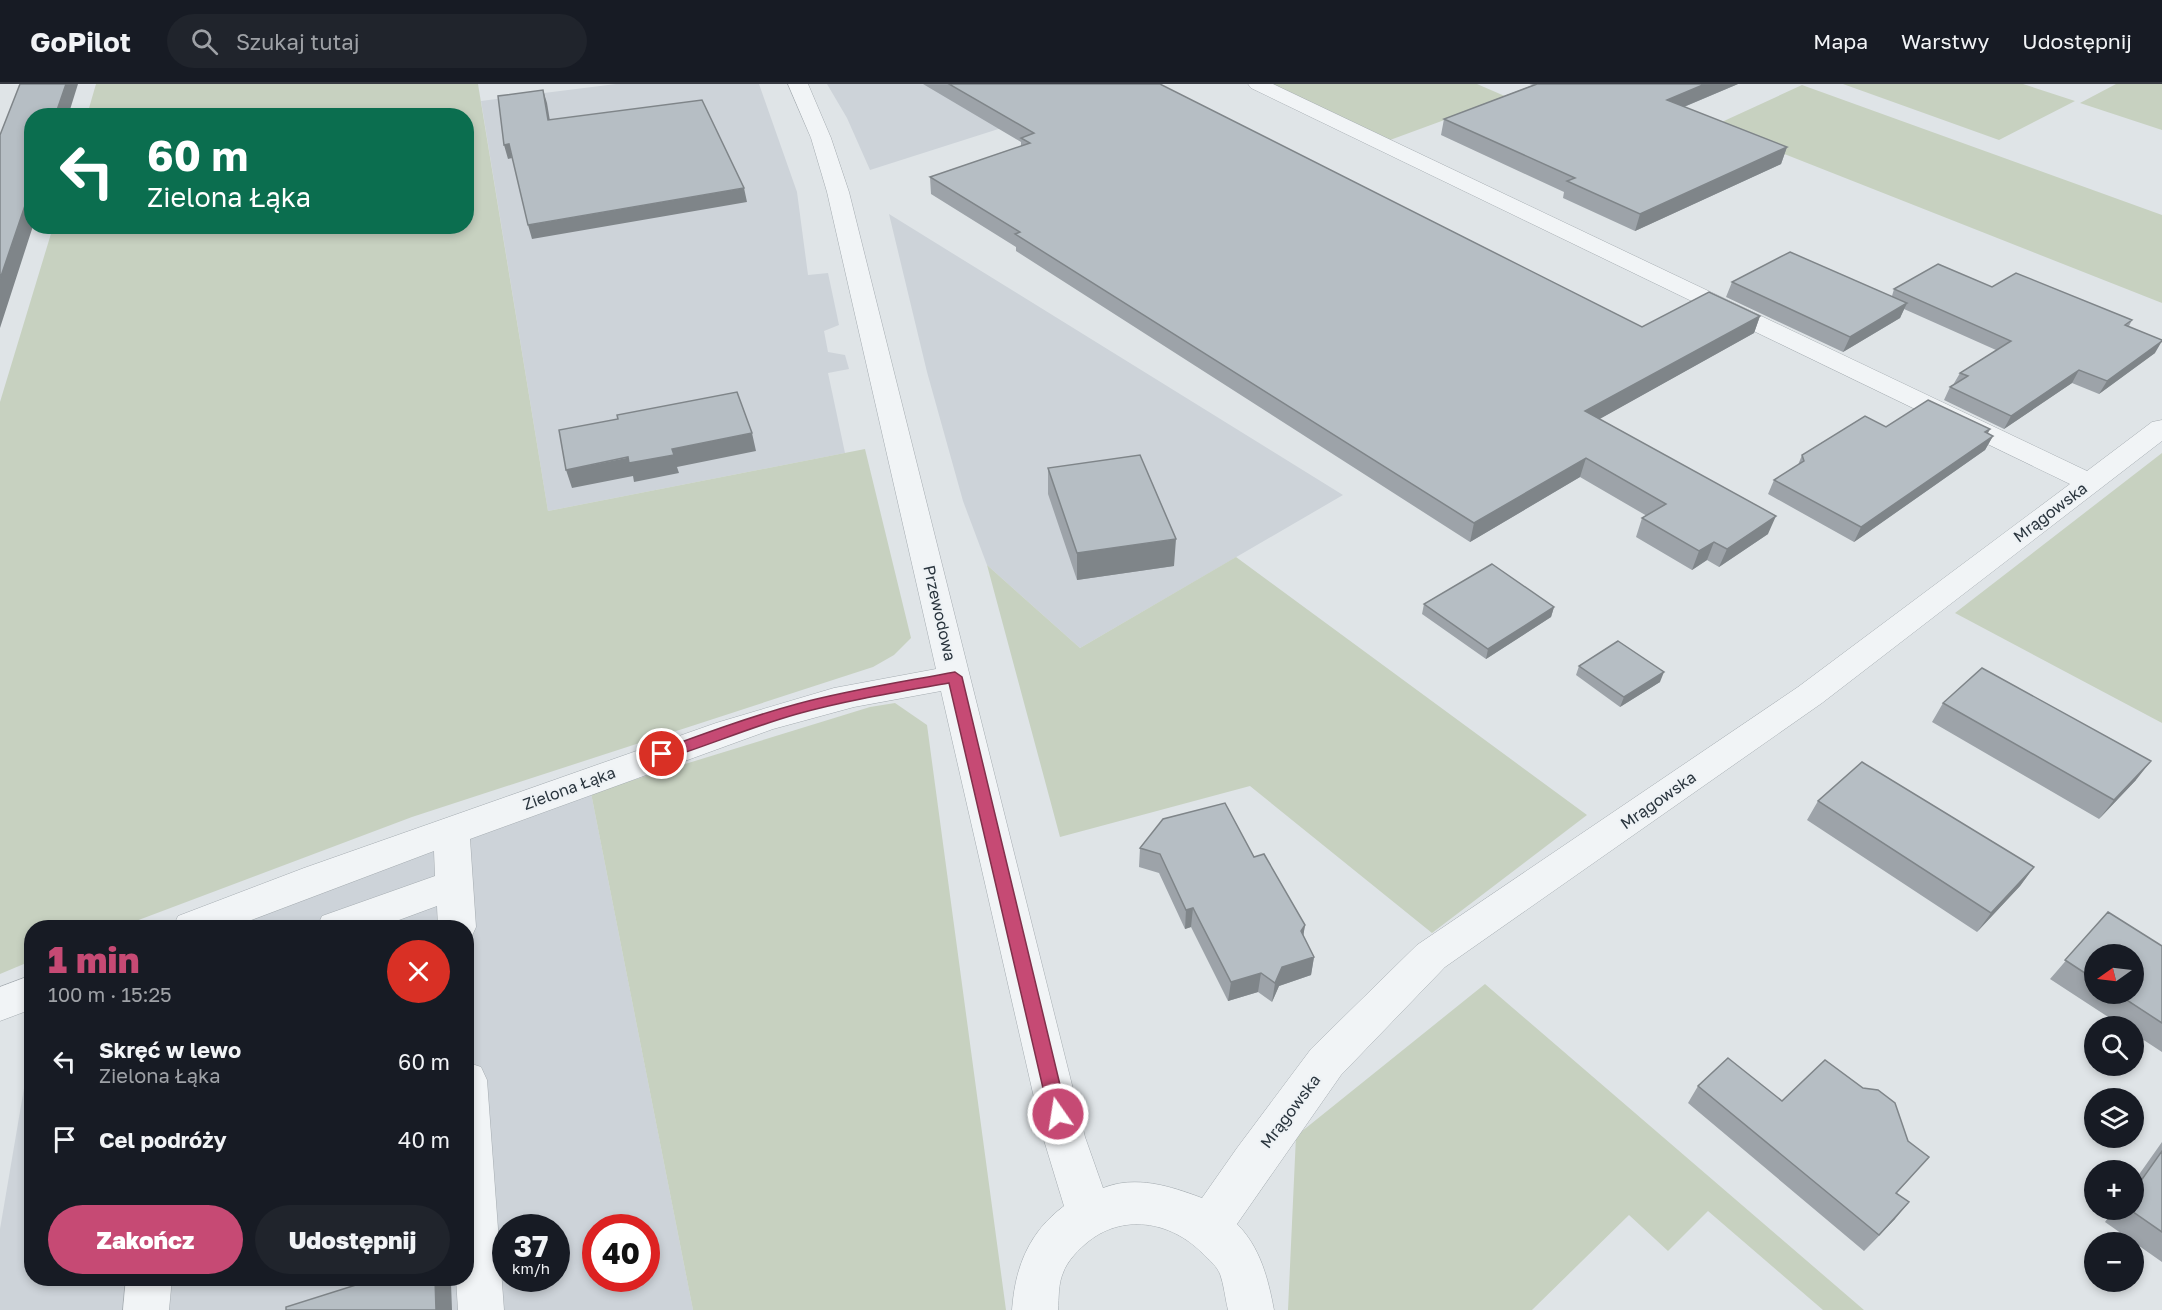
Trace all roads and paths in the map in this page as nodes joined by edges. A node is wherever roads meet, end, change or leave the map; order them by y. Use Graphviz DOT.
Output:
graph roads {
  1 [pos="798,84"];
  2 [pos="1258,84"];
  3 [pos="2162,428"];
  4 [pos="2089,482"];
  5 [pos="955,677"];
  6 [pos="451,831"];
  7 [pos="454,884"];
  8 [pos="209,920"];
  9 [pos="355,920"];
  10 [pos="457,920"];
  11 [pos="24,995"];
  12 [pos="0,1004"];
  13 [pos="474,1203"];
  14 [pos="1089,1214"];
  15 [pos="1209,1226"];
  16 [pos="148,1286"];
  17 [pos="146,1310"];
  18 [pos="481,1310"];
  19 [pos="1035,1310"];
  20 [pos="1251,1310"];
  1 -- 5 [label="street, Przewodowa"];
  2 -- 4 [label="street"];
  3 -- 4 [label="street, Mrągowska"];
  4 -- 15 [label="street, Mrągowska"];
  5 -- 6 [label="street, Zielona Łąka"];
  5 -- 14 [label="street, Przewodowa"];
  6 -- 7 [label="street"];
  6 -- 8 [label="street, Zielona Łąka"];
  7 -- 9 [label="street"];
  7 -- 10 [label="street"];
  11 -- 12 [label="street"];
  13 -- 18 [label="street"];
  14 -- 15 [label="street"];
  14 -- 19 [label="street"];
  15 -- 20 [label="street"];
  16 -- 17 [label="street"];
}
